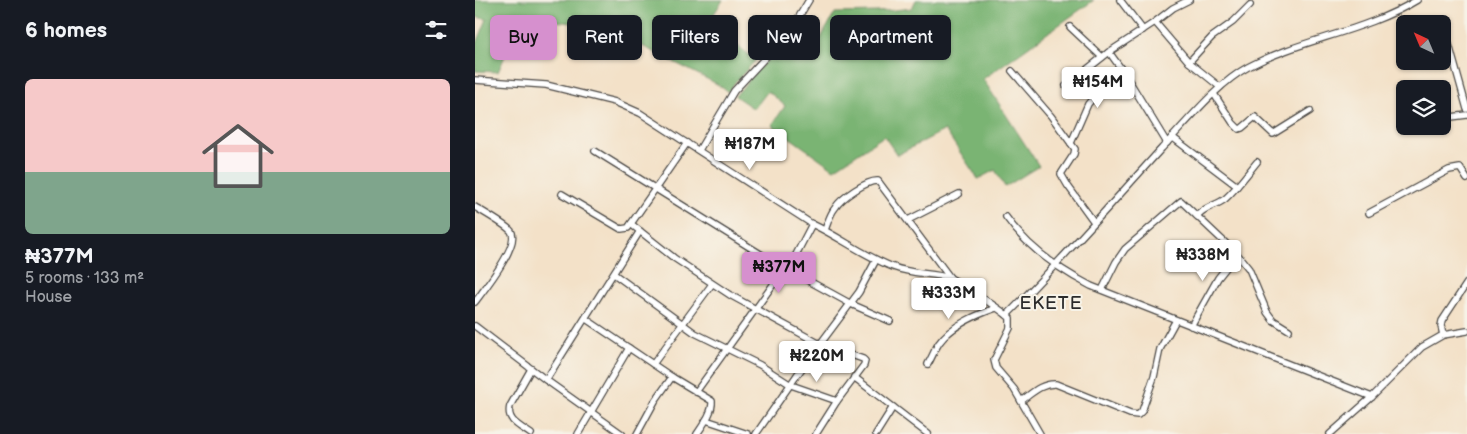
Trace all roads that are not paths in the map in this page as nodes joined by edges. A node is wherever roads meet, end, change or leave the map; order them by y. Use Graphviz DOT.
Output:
graph roads {
  1 [pos="809,0"];
  2 [pos="1120,0"];
  3 [pos="1189,0"];
  4 [pos="1414,1"];
  5 [pos="1250,5"];
  6 [pos="1155,22"];
  7 [pos="1070,27"];
  8 [pos="1143,30"];
  9 [pos="1109,52"];
  10 [pos="1451,52"];
  11 [pos="1102,57"];
  12 [pos="1189,62"];
  13 [pos="1012,70"];
  14 [pos="1125,74"];
  15 [pos="475,80"];
  16 [pos="1066,86"];
  17 [pos="1220,87"];
  18 [pos="1214,94"];
  19 [pos="1467,109"];
  20 [pos="1310,110"];
  21 [pos="1467,115"];
  22 [pos="1451,117"];
  23 [pos="1172,137"];
  24 [pos="687,143"];
  25 [pos="1071,143"];
  26 [pos="1167,143"];
  27 [pos="699,150"];
  28 [pos="595,151"];
  29 [pos="1257,162"];
  30 [pos="1467,179"];
  31 [pos="1237,186"];
  32 [pos="656,188"];
  33 [pos="562,194"];
  34 [pos="959,194"];
  35 [pos="475,207"];
  36 [pos="1369,212"];
  37 [pos="1197,216"];
  38 [pos="1005,217"];
  39 [pos="908,220"];
  40 [pos="1094,222"];
  41 [pos="631,224"];
  42 [pos="812,224"];
  43 [pos="825,230"];
  44 [pos="640,232"];
  45 [pos="1237,254"];
  46 [pos="876,260"];
  47 [pos="1055,266"];
  48 [pos="787,269"];
  49 [pos="614,274"];
  50 [pos="951,279"];
  51 [pos="1467,283"];
  52 [pos="712,284"];
  53 [pos="1102,290"];
  54 [pos="475,302"];
  55 [pos="851,304"];
  56 [pos="996,308"];
  57 [pos="756,309"];
  58 [pos="1007,315"];
  59 [pos="586,319"];
  60 [pos="1176,320"];
  61 [pos="890,321"];
  62 [pos="683,325"];
  63 [pos="475,326"];
  64 [pos="1191,326"];
  65 [pos="1289,330"];
  66 [pos="1466,332"];
  67 [pos="1443,335"];
  68 [pos="820,344"];
  69 [pos="629,348"];
  70 [pos="728,349"];
  71 [pos="653,364"];
  72 [pos="928,364"];
  73 [pos="531,369"];
  74 [pos="671,377"];
  75 [pos="854,377"];
  76 [pos="546,380"];
  77 [pos="791,385"];
  78 [pos="696,392"];
  79 [pos="1372,397"];
  80 [pos="837,401"];
  81 [pos="1021,401"];
  82 [pos="893,407"];
  83 [pos="590,412"];
  84 [pos="706,420"];
  85 [pos="531,434"];
  86 [pos="578,434"];
  87 [pos="622,434"];
  88 [pos="637,434"];
  89 [pos="697,434"];
  90 [pos="748,434"];
  91 [pos="756,434"];
  92 [pos="816,434"];
  93 [pos="876,434"];
  94 [pos="928,434"];
  95 [pos="1040,434"];
  96 [pos="1330,434"];
  1 -- 27 [label="street"];
  2 -- 8 [label="street"];
  3 -- 6 [label="street"];
  4 -- 17 [label="street"];
  5 -- 12 [label="street"];
  6 -- 8 [label="street"];
  6 -- 12 [label="street"];
  7 -- 11 [label="street"];
  8 -- 9 [label="street"];
  9 -- 11 [label="street"];
  9 -- 14 [label="street"];
  10 -- 19 [label="street"];
  11 -- 16 [label="street"];
  12 -- 17 [label="street"];
  13 -- 25 [label="street"];
  14 -- 25 [label="street"];
  14 -- 26 [label="street"];
  15 -- 24 [label="street"];
  17 -- 18 [label="street"];
  18 -- 20 [label="street"];
  18 -- 23 [label="street"];
  21 -- 22 [label="street"];
  23 -- 26 [label="street"];
  23 -- 31 [label="street"];
  24 -- 27 [label="street"];
  24 -- 32 [label="street"];
  25 -- 40 [label="street"];
  26 -- 40 [label="street"];
  27 -- 42 [label="street"];
  28 -- 32 [label="street"];
  29 -- 31 [label="street"];
  30 -- 36 [label="street"];
  31 -- 37 [label="street"];
  32 -- 41 [label="street"];
  32 -- 48 [label="street"];
  33 -- 41 [label="street"];
  34 -- 39 [label="street"];
  35 -- 54 [label="street"];
  37 -- 45 [label="street"];
  37 -- 53 [label="street"];
  38 -- 47 [label="street"];
  39 -- 43 [label="street"];
  39 -- 50 [label="street"];
  40 -- 47 [label="street"];
  41 -- 44 [label="street"];
  42 -- 43 [label="street"];
  42 -- 48 [label="street"];
  43 -- 46 [label="street"];
  44 -- 49 [label="street"];
  44 -- 52 [label="street"];
  45 -- 64 [label="street"];
  45 -- 65 [label="street"];
  46 -- 50 [label="street"];
  46 -- 55 [label="street"];
  47 -- 53 [label="street"];
  47 -- 58 [label="street"];
  48 -- 55 [label="street"];
  48 -- 57 [label="street"];
  49 -- 59 [label="street"];
  49 -- 62 [label="street"];
  50 -- 56 [label="street"];
  51 -- 67 [label="street"];
  52 -- 57 [label="street"];
  52 -- 62 [label="street"];
  53 -- 60 [label="street"];
  55 -- 61 [label="street"];
  55 -- 68 [label="street"];
  56 -- 58 [label="street"];
  56 -- 72 [label="street"];
  57 -- 68 [label="street"];
  57 -- 70 [label="street"];
  58 -- 81 [label="street"];
  59 -- 69 [label="street"];
  59 -- 76 [label="street"];
  60 -- 64 [label="street"];
  60 -- 81 [label="street"];
  62 -- 70 [label="street"];
  62 -- 71 [label="street"];
  63 -- 73 [label="street"];
  64 -- 79 [label="street"];
  66 -- 67 [label="street"];
  67 -- 79 [label="street"];
  68 -- 75 [label="street"];
  68 -- 77 [label="street"];
  69 -- 71 [label="street"];
  69 -- 83 [label="street"];
  70 -- 77 [label="street"];
  70 -- 78 [label="street"];
  71 -- 74 [label="street"];
  73 -- 76 [label="street"];
  73 -- 85 [label="street"];
  74 -- 78 [label="street"];
  74 -- 88 [label="street"];
  75 -- 80 [label="street"];
  75 -- 82 [label="street"];
  76 -- 83 [label="street"];
  77 -- 80 [label="street"];
  77 -- 91 [label="street"];
  78 -- 84 [label="street"];
  79 -- 96 [label="street"];
  80 -- 92 [label="street"];
  81 -- 95 [label="street"];
  82 -- 93 [label="street"];
  82 -- 94 [label="street"];
  83 -- 86 [label="street"];
  83 -- 87 [label="street"];
  84 -- 89 [label="street"];
  84 -- 90 [label="street"];
}
